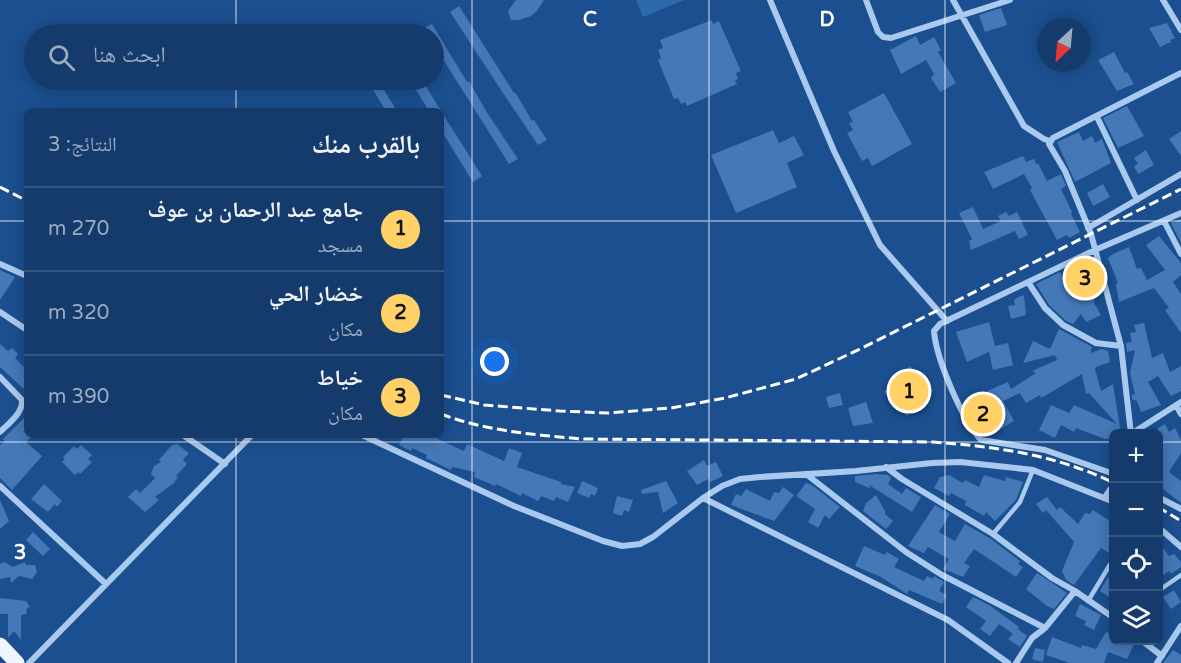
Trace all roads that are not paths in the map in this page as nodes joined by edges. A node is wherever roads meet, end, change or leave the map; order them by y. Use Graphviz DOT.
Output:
graph roads {
  1 [pos="770,0"];
  2 [pos="866,0"];
  3 [pos="953,0"];
  4 [pos="1010,0"];
  5 [pos="1163,0"];
  6 [pos="962,17"];
  7 [pos="1181,30"];
  8 [pos="1181,73"];
  9 [pos="1096,117"];
  10 [pos="1050,141"];
  11 [pos="1181,174"];
  12 [pos="1137,200"];
  13 [pos="1181,213"];
  14 [pos="1164,220"];
  15 [pos="1088,228"];
  16 [pos="1095,250"];
  17 [pos="1181,255"];
  18 [pos="0,264"];
  19 [pos="24,275"];
  20 [pos="1028,282"];
  21 [pos="0,312"];
  22 [pos="947,321"];
  23 [pos="24,328"];
  24 [pos="1121,346"];
  25 [pos="0,377"];
  26 [pos="1179,404"];
  27 [pos="1181,414"];
  28 [pos="1130,429"];
  29 [pos="1139,429"];
  30 [pos="0,432"];
  31 [pos="187,438"];
  32 [pos="249,438"];
  33 [pos="368,438"];
  34 [pos="225,464"];
  35 [pos="886,467"];
  36 [pos="1032,470"];
  37 [pos="1109,473"];
  38 [pos="806,474"];
  39 [pos="0,486"];
  40 [pos="1109,491"];
  41 [pos="1106,497"];
  42 [pos="703,498"];
  43 [pos="1109,499"];
  44 [pos="1163,500"];
  45 [pos="1181,509"];
  46 [pos="1163,531"];
  47 [pos="993,534"];
  48 [pos="1181,547"];
  49 [pos="1109,565"];
  50 [pos="1181,575"];
  51 [pos="106,584"];
  52 [pos="1163,588"];
  53 [pos="1075,591"];
  54 [pos="1088,601"];
  55 [pos="1109,615"];
  56 [pos="1181,626"];
  57 [pos="1045,628"];
  58 [pos="0,645"];
  59 [pos="1148,645"];
  60 [pos="1162,656"];
  61 [pos="18,663"];
  62 [pos="29,663"];
  63 [pos="1008,663"];
  64 [pos="1016,663"];
  65 [pos="1157,663"];
  1 -- 22 [label="street"];
  2 -- 6 [label="street"];
  3 -- 6 [label="street"];
  4 -- 6 [label="street"];
  5 -- 7 [label="street"];
  6 -- 10 [label="street"];
  8 -- 9 [label="street"];
  9 -- 10 [label="street"];
  9 -- 12 [label="street"];
  10 -- 15 [label="street"];
  11 -- 12 [label="street"];
  12 -- 15 [label="street"];
  13 -- 14 [label="street"];
  14 -- 16 [label="street"];
  14 -- 17 [label="street"];
  15 -- 16 [label="street"];
  16 -- 20 [label="street"];
  16 -- 24 [label="street"];
  18 -- 19 [label="street"];
  20 -- 22 [label="street"];
  20 -- 24 [label="street"];
  21 -- 23 [label="street"];
  22 -- 37 [label="street"];
  24 -- 28 [label="street"];
  25 -- 30 [label="street"];
  26 -- 27 [label="street"];
  26 -- 29 [label="street"];
  31 -- 34 [label="street"];
  32 -- 34 [label="street"];
  33 -- 42 [label="street"];
  34 -- 51 [label="street"];
  35 -- 36 [label="street"];
  35 -- 38 [label="street"];
  35 -- 47 [label="street"];
  36 -- 41 [label="street"];
  36 -- 47 [label="lane"];
  38 -- 42 [label="street"];
  38 -- 57 [label="street"];
  39 -- 51 [label="street"];
  40 -- 41 [label="street"];
  41 -- 43 [label="street"];
  42 -- 63 [label="street"];
  44 -- 45 [label="street"];
  46 -- 48 [label="street"];
  47 -- 53 [label="street"];
  49 -- 54 [label="lane"];
  50 -- 52 [label="lane"];
  51 -- 62 [label="street"];
  53 -- 54 [label="street"];
  53 -- 57 [label="street"];
  54 -- 55 [label="street"];
  56 -- 60 [label="street"];
  57 -- 64 [label="street"];
  58 -- 61 [label="main road"];
  59 -- 60 [label="street"];
  60 -- 65 [label="street"];
}
